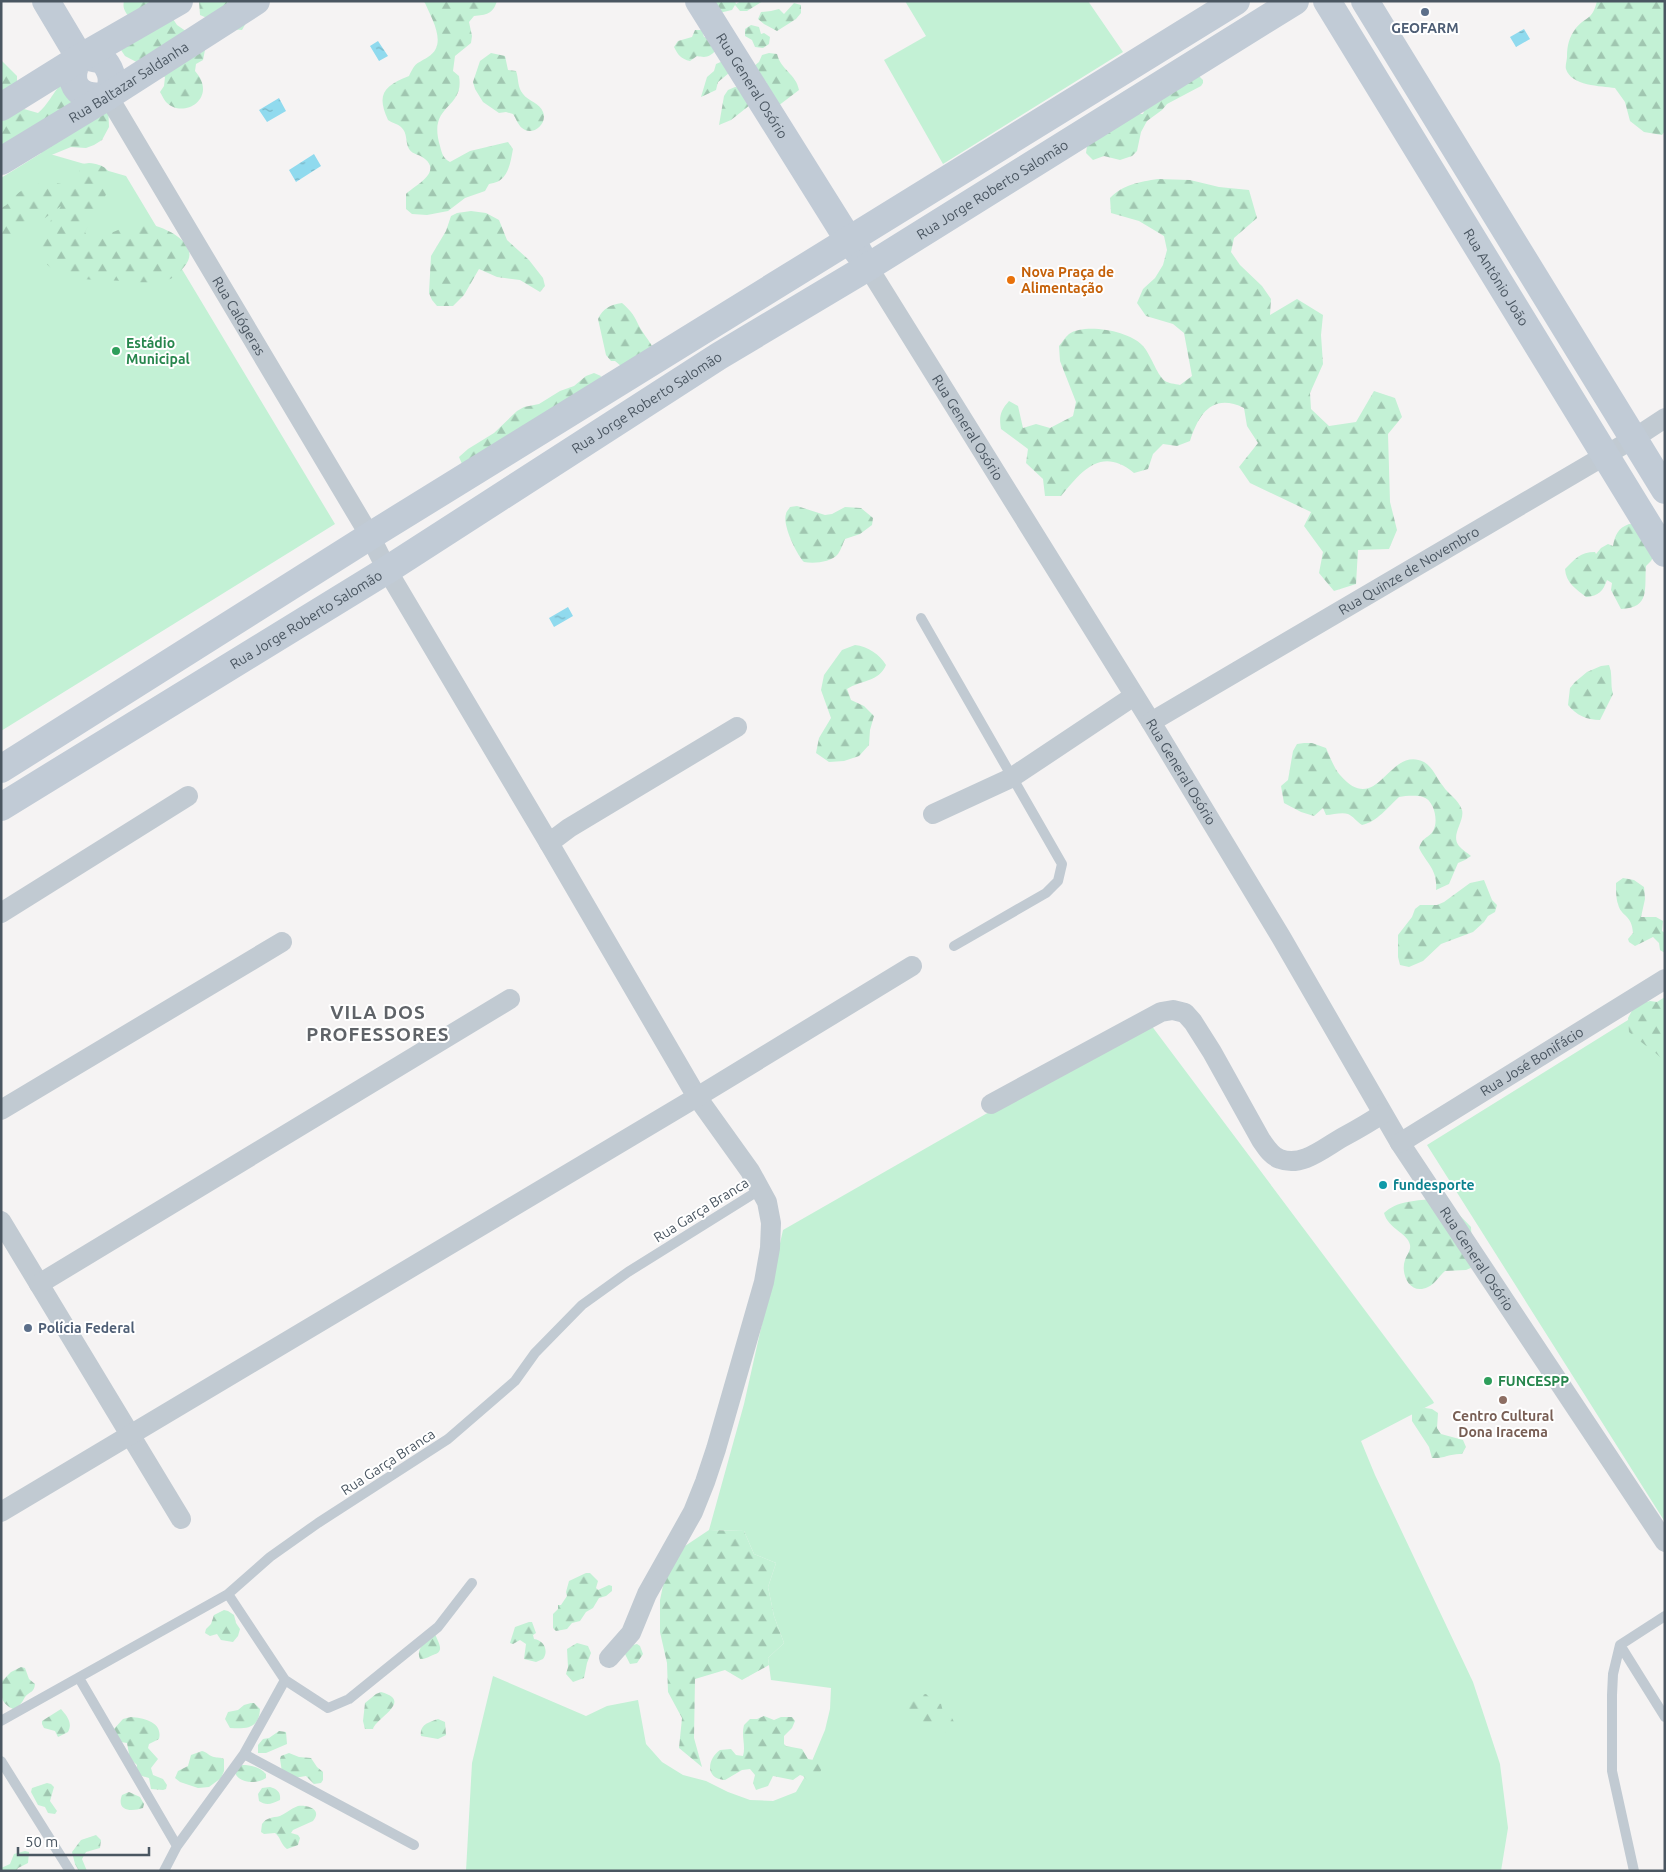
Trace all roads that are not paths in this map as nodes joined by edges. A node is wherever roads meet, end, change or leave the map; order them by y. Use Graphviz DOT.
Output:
graph roads {
  1 [pos="46,1"];
  2 [pos="179,1"];
  3 [pos="256,1"];
  4 [pos="699,1"];
  5 [pos="1236,1"];
  6 [pos="1294,1"];
  7 [pos="1327,1"];
  8 [pos="1365,1"];
  9 [pos="80,58"];
  10 [pos="108,96"];
  11 [pos="1425,98"];
  12 [pos="1,107"];
  13 [pos="1397,115"];
  14 [pos="1,161"];
  15 [pos="848,239"];
  16 [pos="868,267"];
  17 [pos="704,331"];
  18 [pos="719,356"];
  19 [pos="1665,418"];
  20 [pos="1633,439"];
  21 [pos="1604,454"];
  22 [pos="1665,490"];
  23 [pos="370,536"];
  24 [pos="1665,552"];
  25 [pos="387,570"];
  26 [pos="921,618"];
  27 [pos="1134,696"];
  28 [pos="1151,722"];
  29 [pos="737,727"];
  30 [pos="1,769"];
  31 [pos="1011,778"];
  32 [pos="188,796"];
  33 [pos="1,807"];
  34 [pos="932,814"];
  35 [pos="549,843"];
  36 [pos="1,913"];
  37 [pos="282,942"];
  38 [pos="954,946"];
  39 [pos="912,966"];
  40 [pos="1665,979"];
  41 [pos="510,999"];
  42 [pos="697,1097"];
  43 [pos="991,1104"];
  44 [pos="1,1110"];
  45 [pos="1382,1114"];
  46 [pos="1400,1143"];
  47 [pos="761,1188"];
  48 [pos="1,1221"];
  49 [pos="39,1284"];
  50 [pos="130,1434"];
  51 [pos="1,1512"];
  52 [pos="181,1519"];
  53 [pos="1665,1542"];
  54 [pos="472,1583"];
  55 [pos="228,1594"];
  56 [pos="1665,1616"];
  57 [pos="1620,1645"];
  58 [pos="608,1658"];
  59 [pos="78,1678"];
  60 [pos="285,1680"];
  61 [pos="1665,1717"];
  62 [pos="1,1721"];
  63 [pos="244,1754"];
  64 [pos="1,1761"];
  65 [pos="414,1844"];
  66 [pos="177,1846"];
  67 [pos="70,1871"];
  68 [pos="164,1871"];
  69 [pos="1634,1871"];
  1 -- 9 [label="main road"];
  2 -- 9 [label="main road"];
  3 -- 10 [label="main road, Rua Baltazar Saldanha"];
  4 -- 15 [label="main road, Rua General Osório"];
  5 -- 15 [label="main road"];
  6 -- 16 [label="main road, Rua Jorge Roberto Salomão"];
  7 -- 13 [label="main road, Rua Antônio João"];
  8 -- 11 [label="main road"];
  9 -- 10 [label="main road"];
  9 -- 12 [label="main road"];
  10 -- 14 [label="main road, Rua Baltazar Saldanha"];
  10 -- 23 [label="street, Rua Calógeras"];
  11 -- 13 [label="main road"];
  11 -- 20 [label="main road"];
  13 -- 21 [label="main road, Rua Antônio João"];
  15 -- 16 [label="main road, Rua General Osório"];
  15 -- 17 [label="main road"];
  16 -- 18 [label="main road, Rua Jorge Roberto Salomão"];
  16 -- 27 [label="street, Rua General Osório"];
  17 -- 18 [label="main road"];
  17 -- 23 [label="main road"];
  18 -- 25 [label="main road, Rua Jorge Roberto Salomão"];
  19 -- 20 [label="street, Rua Quinze de Novembro"];
  20 -- 21 [label="street, Rua Quinze de Novembro"];
  20 -- 22 [label="main road"];
  21 -- 24 [label="main road, Rua Antônio João"];
  21 -- 28 [label="street, Rua Quinze de Novembro"];
  23 -- 25 [label="street, Rua Calógeras"];
  23 -- 30 [label="main road"];
  25 -- 33 [label="main road, Rua Jorge Roberto Salomão"];
  25 -- 35 [label="street, Rua Calógeras"];
  26 -- 31 [label="lane"];
  27 -- 28 [label="street, Rua General Osório"];
  27 -- 31 [label="street"];
  28 -- 45 [label="street, Rua General Osório"];
  29 -- 35 [label="street"];
  31 -- 34 [label="street"];
  31 -- 38 [label="lane"];
  32 -- 36 [label="street"];
  35 -- 42 [label="street, Rua Calógeras"];
  37 -- 44 [label="street"];
  39 -- 42 [label="street"];
  40 -- 46 [label="street, Rua José Bonifácio"];
  41 -- 49 [label="street"];
  42 -- 47 [label="street, Rua Calógeras"];
  42 -- 50 [label="street"];
  43 -- 45 [label="street"];
  45 -- 46 [label="street, Rua General Osório"];
  46 -- 53 [label="street, Rua General Osório"];
  47 -- 55 [label="lane, Rua Garça Branca"];
  47 -- 58 [label="street, Rua Calógeras"];
  48 -- 49 [label="street"];
  49 -- 50 [label="street"];
  50 -- 51 [label="street"];
  50 -- 52 [label="street"];
  54 -- 60 [label="lane"];
  55 -- 59 [label="lane, Rua Garça Branca"];
  55 -- 60 [label="lane"];
  56 -- 57 [label="lane"];
  57 -- 61 [label="lane"];
  57 -- 69 [label="lane"];
  59 -- 62 [label="lane, Rua Garça Branca"];
  59 -- 66 [label="lane"];
  60 -- 63 [label="lane"];
  63 -- 65 [label="lane"];
  63 -- 66 [label="lane"];
  64 -- 67 [label="lane"];
  66 -- 68 [label="lane"];
}
